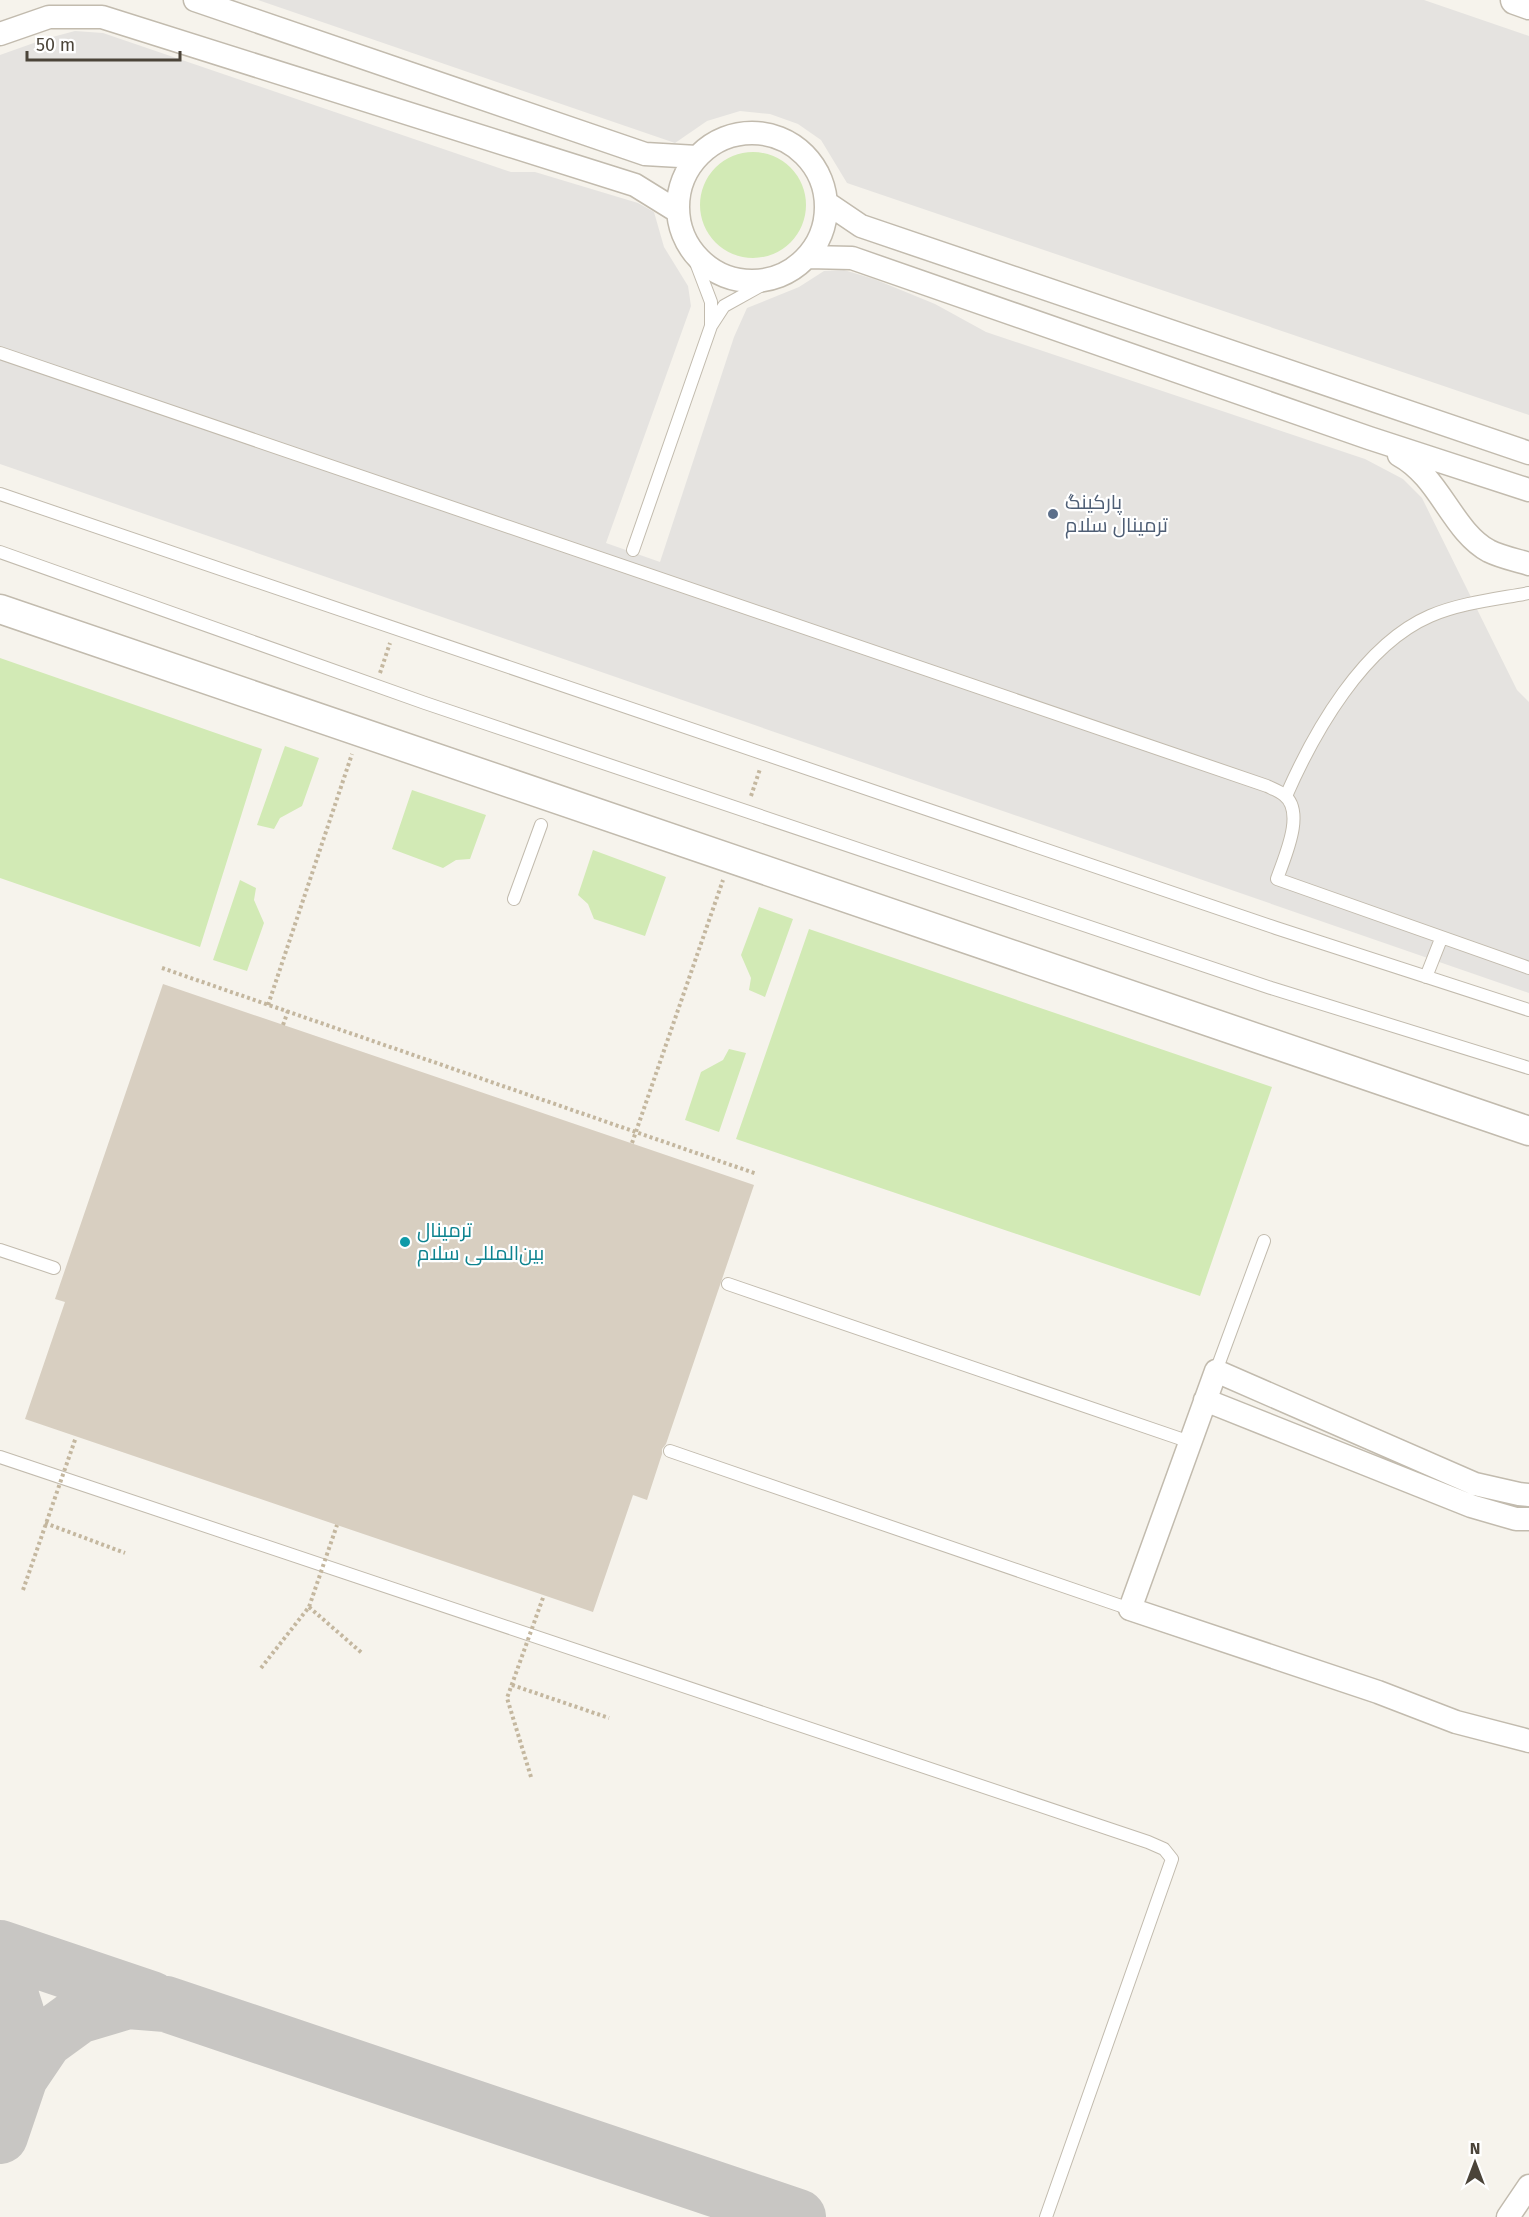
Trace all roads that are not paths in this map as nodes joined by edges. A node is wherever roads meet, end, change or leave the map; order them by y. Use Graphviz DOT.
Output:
graph roads {
  1 [pos="195,0"];
  2 [pos="1515,0"];
  3 [pos="1529,5"];
  4 [pos="0,34"];
  5 [pos="697,157"];
  6 [pos="827,203"];
  7 [pos="678,211"];
  8 [pos="692,252"];
  9 [pos="808,257"];
  10 [pos="771,280"];
  11 [pos="711,326"];
  12 [pos="0,353"];
  13 [pos="1369,438"];
  14 [pos="1529,453"];
  15 [pos="1529,490"];
  16 [pos="0,494"];
  17 [pos="633,550"];
  18 [pos="0,552"];
  19 [pos="1529,564"];
  20 [pos="1529,593"];
  21 [pos="0,609"];
  22 [pos="1286,796"];
  23 [pos="540,825"];
  24 [pos="514,899"];
  25 [pos="1441,939"];
  26 [pos="1529,969"];
  27 [pos="1426,977"];
  28 [pos="1529,1010"];
  29 [pos="1529,1068"];
  30 [pos="1529,1131"];
  31 [pos="1264,1241"];
  32 [pos="0,1250"];
  33 [pos="54,1268"];
  34 [pos="728,1284"];
  35 [pos="1216,1371"];
  36 [pos="1205,1400"];
  37 [pos="1190,1442"];
  38 [pos="670,1451"];
  39 [pos="0,1457"];
  40 [pos="1529,1495"];
  41 [pos="1529,1519"];
  42 [pos="1130,1609"];
  43 [pos="1529,1741"];
  44 [pos="1529,2186"];
  45 [pos="1046,2217"];
  46 [pos="1508,2217"];
  1 -- 5 [label="street"];
  2 -- 3 [label="street"];
  4 -- 7 [label="street"];
  5 -- 6 [label="street"];
  5 -- 7 [label="street"];
  6 -- 9 [label="street"];
  6 -- 14 [label="street"];
  7 -- 8 [label="street"];
  8 -- 10 [label="street"];
  8 -- 11 [label="lane"];
  9 -- 10 [label="street"];
  9 -- 13 [label="street"];
  10 -- 11 [label="lane"];
  11 -- 17 [label="lane"];
  12 -- 22 [label="lane"];
  13 -- 15 [label="street"];
  13 -- 19 [label="street"];
  16 -- 27 [label="lane"];
  18 -- 29 [label="lane"];
  20 -- 22 [label="lane"];
  21 -- 30 [label="street"];
  22 -- 25 [label="lane"];
  23 -- 24 [label="lane"];
  25 -- 26 [label="lane"];
  25 -- 27 [label="lane"];
  27 -- 28 [label="lane"];
  31 -- 35 [label="lane"];
  32 -- 33 [label="lane"];
  34 -- 37 [label="lane"];
  35 -- 36 [label="street"];
  35 -- 40 [label="street"];
  36 -- 37 [label="street"];
  36 -- 41 [label="street"];
  37 -- 42 [label="street"];
  38 -- 42 [label="lane"];
  39 -- 45 [label="lane"];
  42 -- 43 [label="street"];
  44 -- 46 [label="street"];
}
